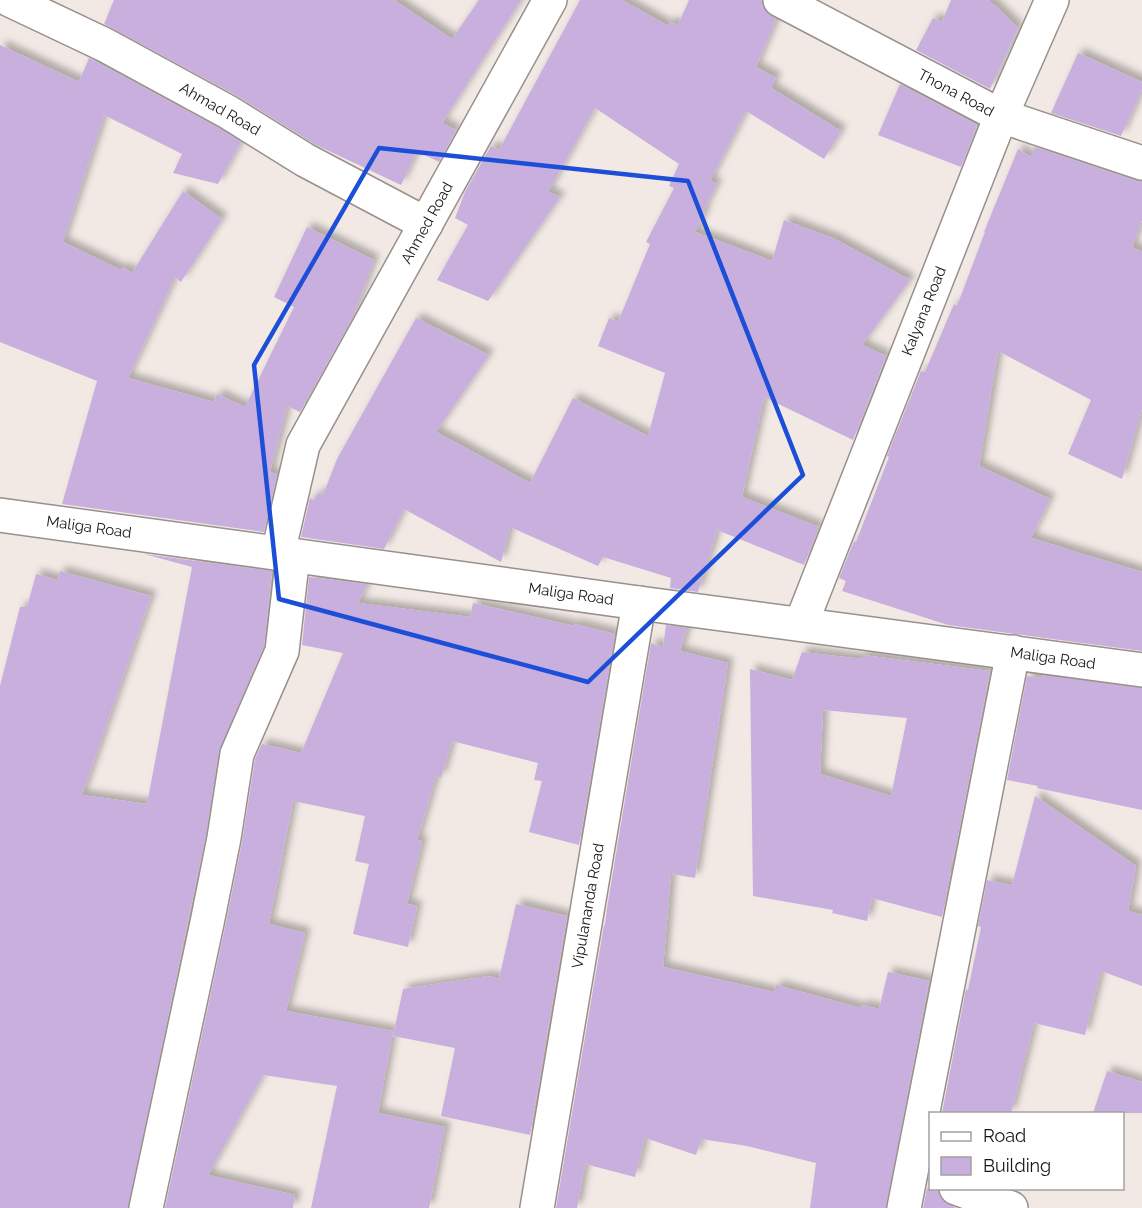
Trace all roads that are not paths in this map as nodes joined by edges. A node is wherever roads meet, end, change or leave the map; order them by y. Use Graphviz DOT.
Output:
graph roads {
  1 [pos="10,0"];
  2 [pos="550,0"];
  3 [pos="780,0"];
  4 [pos="1052,0"];
  5 [pos="1001,116"];
  6 [pos="1142,163"];
  7 [pos="426,224"];
  8 [pos="0,515"];
  9 [pos="286,554"];
  10 [pos="639,603"];
  11 [pos="801,624"];
  12 [pos="1013,652"];
  13 [pos="1142,670"];
  14 [pos="931,1112"];
  15 [pos="929,1125"];
  16 [pos="920,1176"];
  17 [pos="962,1190"];
  18 [pos="146,1208"];
  19 [pos="537,1208"];
  20 [pos="904,1208"];
  21 [pos="1011,1208"];
  1 -- 7 [label="street, Ahmad Road"];
  2 -- 7 [label="street, Ahmed Road"];
  3 -- 5 [label="street, Thona Road"];
  4 -- 5 [label="street, Kalyana Road"];
  5 -- 6 [label="street, Thona Road"];
  5 -- 11 [label="street, Kalyana Road"];
  7 -- 9 [label="street, Ahmed Road"];
  8 -- 9 [label="street, Maliga Road"];
  9 -- 10 [label="street, Maliga Road"];
  9 -- 18 [label="street, Ahmed Road"];
  10 -- 11 [label="street, Maliga Road"];
  10 -- 19 [label="street, Vipulananda Road"];
  11 -- 12 [label="street, Maliga Road"];
  12 -- 13 [label="street, Maliga Road"];
  12 -- 14 [label="street"];
  15 -- 16 [label="street"];
  16 -- 20 [label="street"];
  17 -- 21 [label="street"];
}
